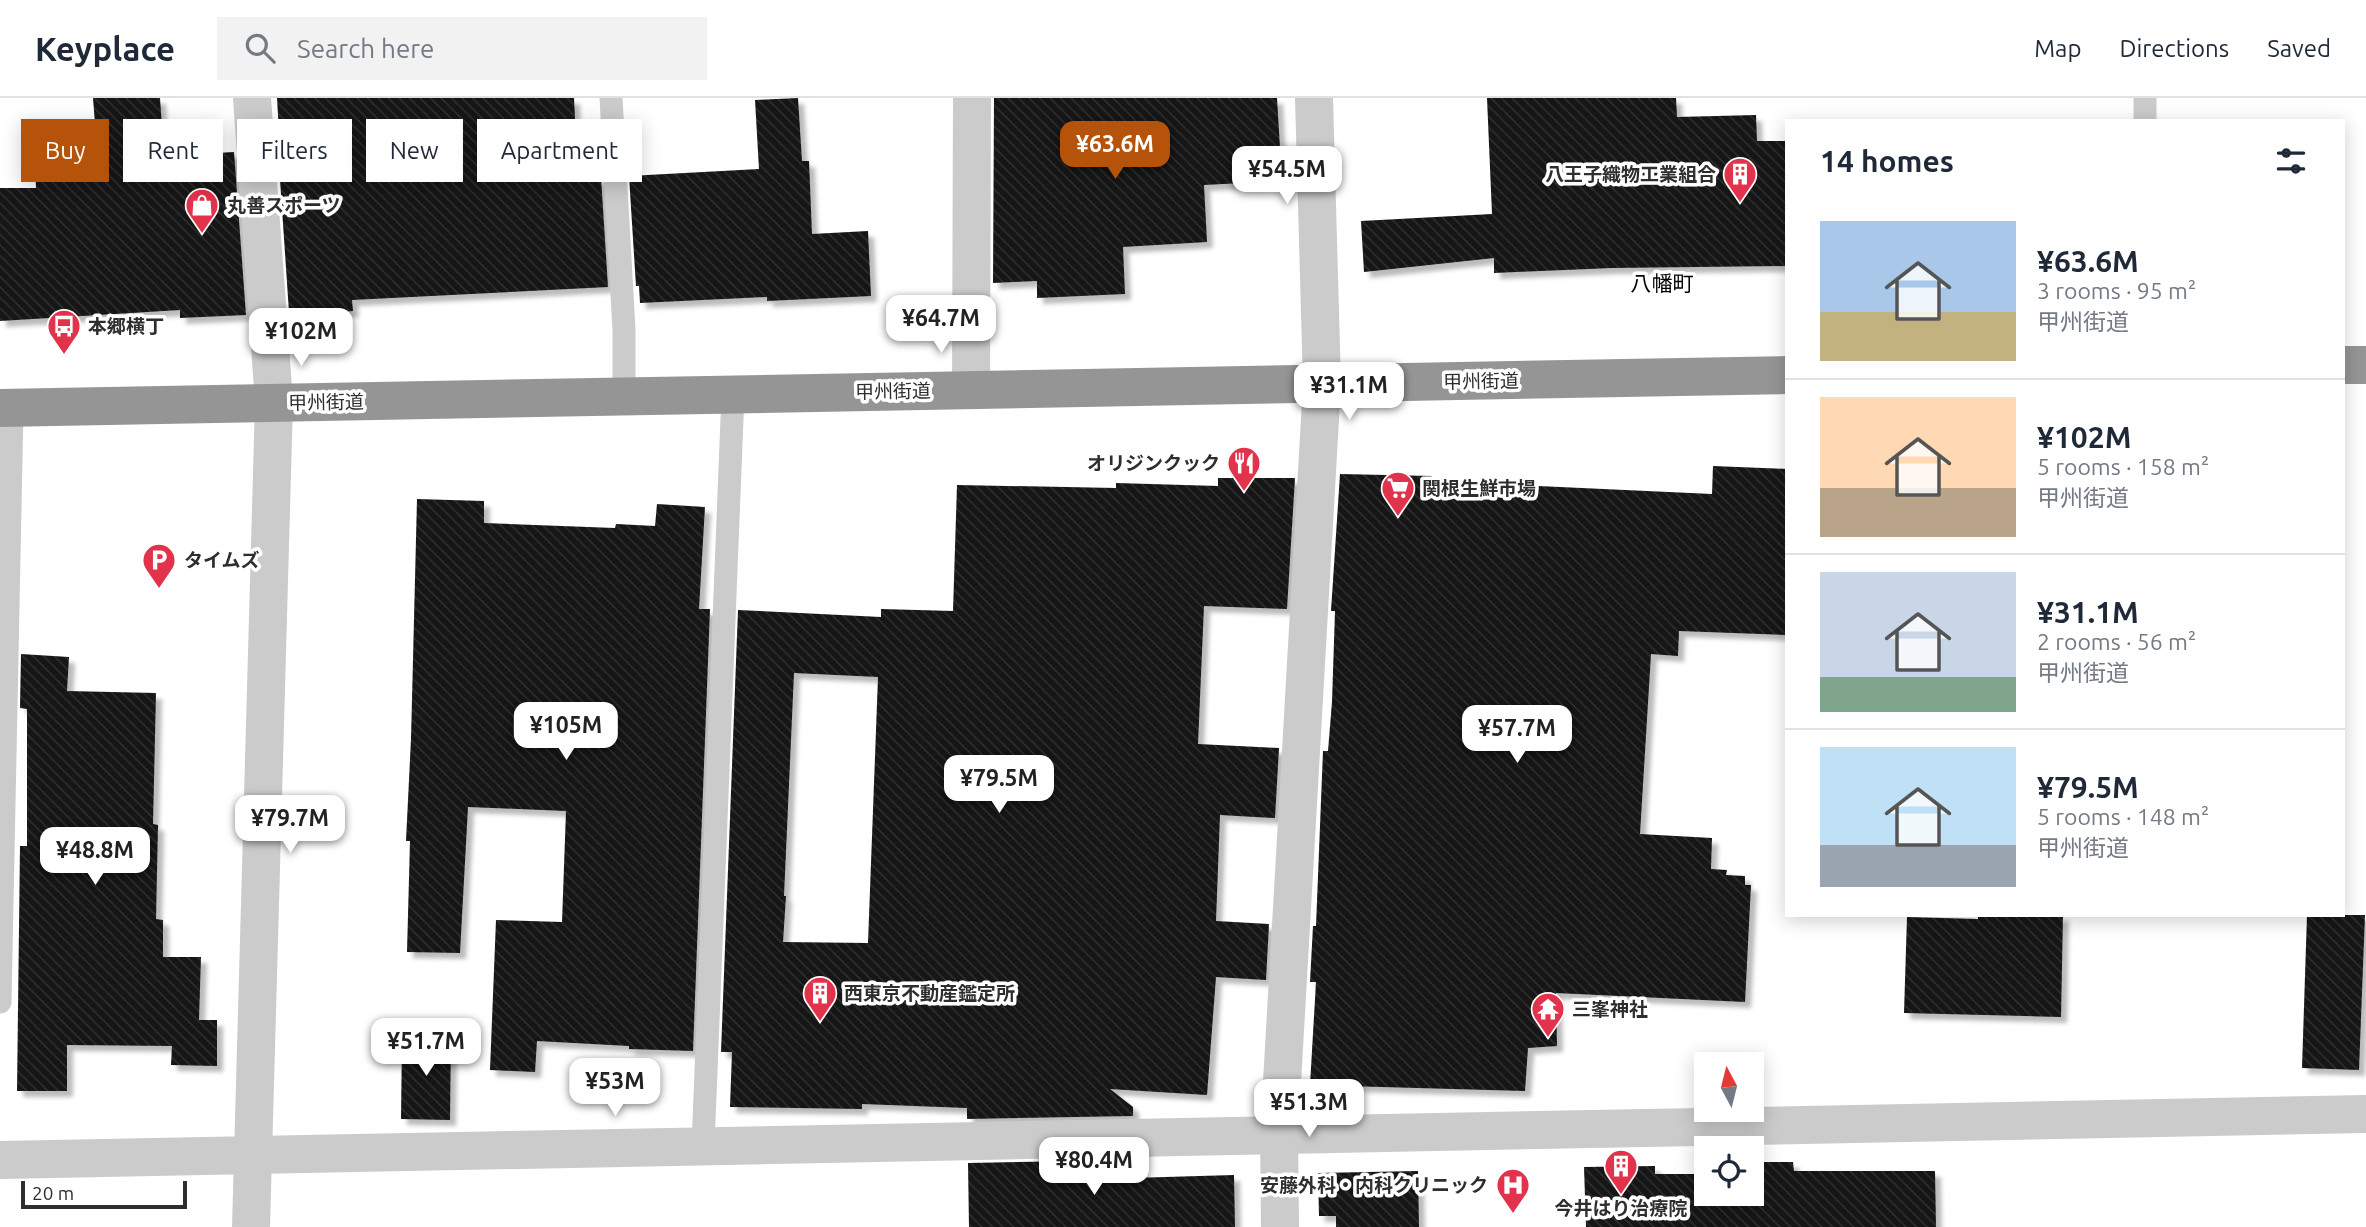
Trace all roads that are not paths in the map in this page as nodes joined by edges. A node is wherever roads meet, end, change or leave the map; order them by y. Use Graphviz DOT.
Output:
graph roads {
  1 [pos="252,98"];
  2 [pos="611,98"];
  3 [pos="972,98"];
  4 [pos="1314,98"];
  5 [pos="2145,98"];
  6 [pos="2146,119"];
  7 [pos="2345,365"];
  8 [pos="2366,365"];
  9 [pos="1785,375"];
  10 [pos="1322,384"];
  11 [pos="971,390"];
  12 [pos="733,394"];
  13 [pos="624,397"];
  14 [pos="274,402"];
  15 [pos="6,408"];
  16 [pos="0,1002"];
  17 [pos="2366,1114"];
  18 [pos="1279,1135"];
  19 [pos="703,1146"];
  20 [pos="251,1154"];
  21 [pos="0,1160"];
  22 [pos="251,1227"];
  23 [pos="1280,1227"];
  1 -- 14 [label="street"];
  2 -- 13 [label="lane"];
  3 -- 11 [label="street"];
  4 -- 10 [label="street"];
  5 -- 6 [label="lane"];
  7 -- 8 [label="highway"];
  9 -- 10 [label="highway, 甲州街道"];
  10 -- 11 [label="highway, 甲州街道"];
  10 -- 18 [label="street"];
  11 -- 12 [label="highway, 甲州街道"];
  12 -- 13 [label="highway, 甲州街道"];
  12 -- 19 [label="lane"];
  13 -- 14 [label="highway, 甲州街道"];
  14 -- 15 [label="highway, 甲州街道"];
  14 -- 20 [label="street"];
  15 -- 16 [label="lane"];
  17 -- 18 [label="street"];
  18 -- 19 [label="street"];
  18 -- 23 [label="street"];
  19 -- 20 [label="street"];
  20 -- 21 [label="street"];
  20 -- 22 [label="street"];
}
